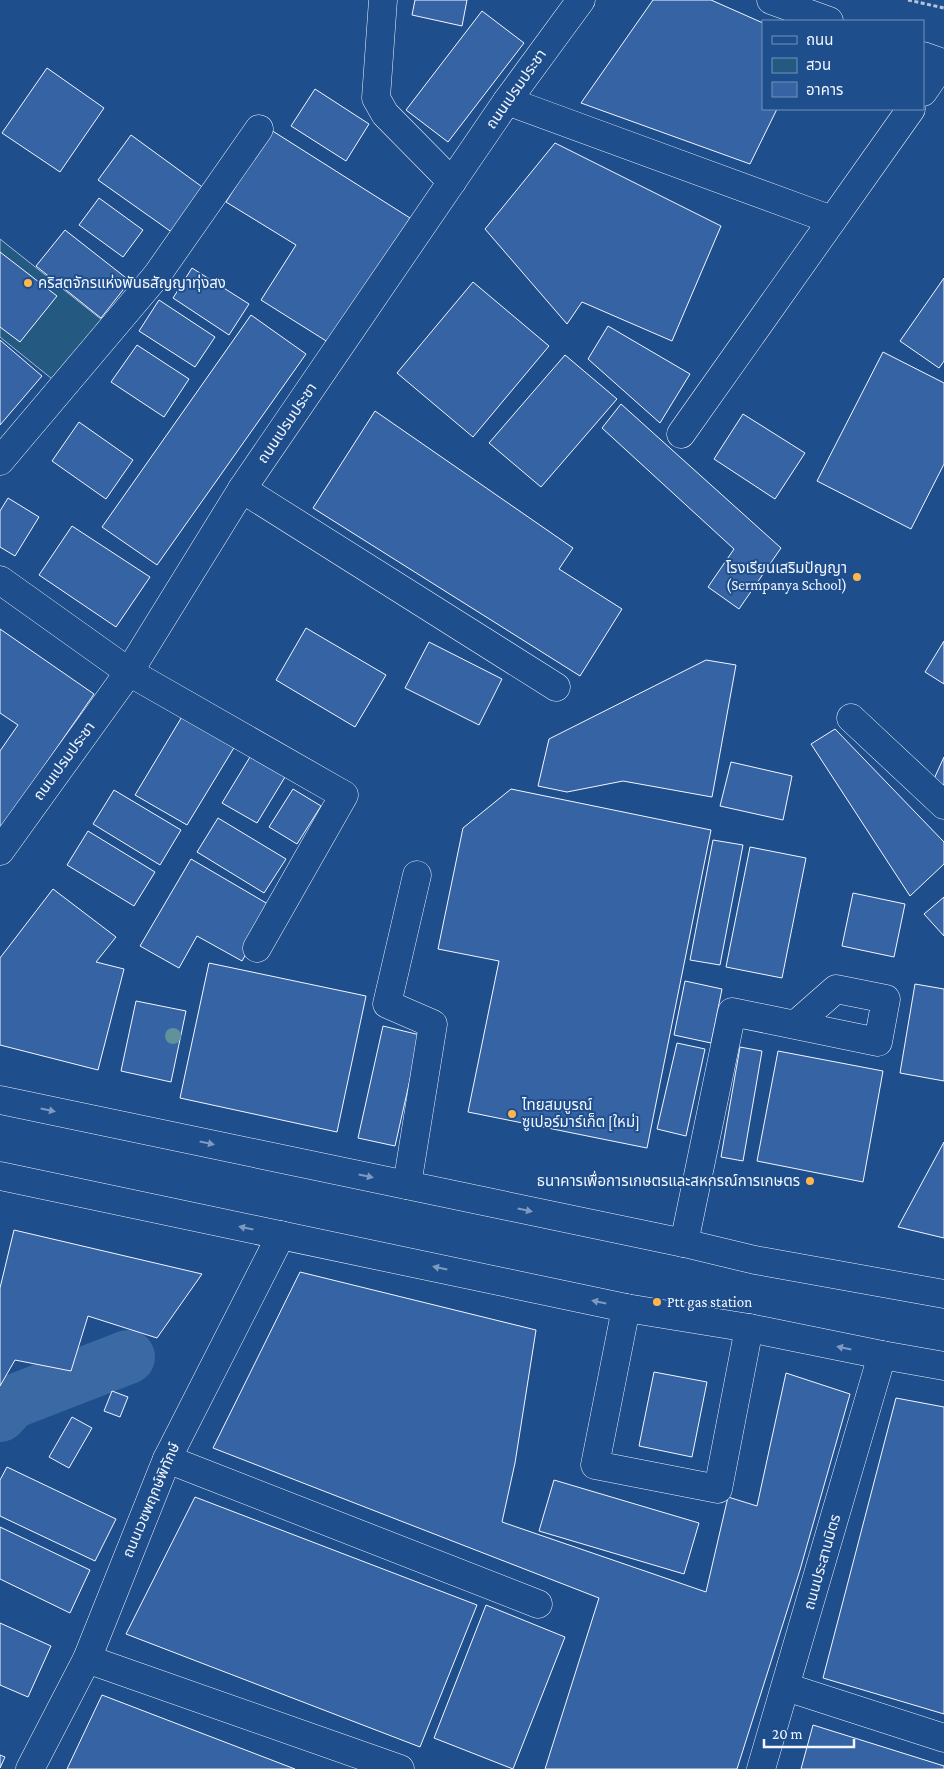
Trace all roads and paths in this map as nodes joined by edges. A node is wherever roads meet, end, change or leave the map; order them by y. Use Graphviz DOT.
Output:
graph roads {
  1 [pos="383,0"];
  2 [pos="581,0"];
  3 [pos="771,0"];
  4 [pos="908,0"];
  5 [pos="944,8"];
  6 [pos="826,20"];
  7 [pos="924,56"];
  8 [pos="924,91"];
  9 [pos="507,101"];
  10 [pos="910,110"];
  11 [pos="260,128"];
  12 [pos="452,182"];
  13 [pos="832,220"];
  14 [pos="681,434"];
  15 [pos="0,461"];
  16 [pos="242,489"];
  17 [pos="0,580"];
  18 [pos="129,672"];
  19 [pos="556,687"];
  20 [pos="851,718"];
  21 [pos="944,805"];
  22 [pos="0,851"];
  23 [pos="416,875"];
  24 [pos="257,948"];
  25 [pos="796,1025"];
  26 [pos="0,1100"];
  27 [pos="0,1176"];
  28 [pos="407,1185"];
  29 [pos="281,1235"];
  30 [pos="684,1244"];
  31 [pos="755,1260"];
  32 [pos="944,1278"];
  33 [pos="944,1294"];
  34 [pos="626,1308"];
  35 [pos="749,1328"];
  36 [pos="882,1355"];
  37 [pos="944,1366"];
  38 [pos="167,1459"];
  39 [pos="538,1604"];
  40 [pos="87,1659"];
  41 [pos="786,1687"];
  42 [pos="944,1738"];
  43 [pos="30,1769"];
  44 [pos="400,1769"];
  45 [pos="762,1769"];
  1 -- 12 [label="street"];
  2 -- 9 [label="street, ถนนเปรมประชา"];
  3 -- 6 [label="street"];
  4 -- 5 [label="path"];
  7 -- 8 [label="street"];
  9 -- 12 [label="street, ถนนเปรมประชา"];
  9 -- 13 [label="street"];
  10 -- 13 [label="street"];
  11 -- 15 [label="street"];
  12 -- 16 [label="street, ถนนเปรมประชา"];
  13 -- 14 [label="street"];
  16 -- 18 [label="street, ถนนเปรมประชา"];
  16 -- 19 [label="street"];
  17 -- 18 [label="street"];
  18 -- 22 [label="street, ถนนเปรมประชา"];
  18 -- 24 [label="street"];
  20 -- 21 [label="street"];
  23 -- 28 [label="street"];
  25 -- 30 [label="street"];
  26 -- 28 [label="street, one-way"];
  29 -- 27 [label="street, one-way"];
  28 -- 30 [label="street, one-way"];
  34 -- 29 [label="street, one-way"];
  29 -- 38 [label="street, ถนนเวชพฤกษ์พิทักษ์"];
  30 -- 31 [label="street"];
  31 -- 32 [label="street"];
  31 -- 33 [label="street"];
  34 -- 35 [label="street"];
  34 -- 35 [label="street"];
  36 -- 35 [label="street, one-way"];
  36 -- 37 [label="street"];
  36 -- 41 [label="street, ถนนประสานมิตร"];
  38 -- 39 [label="street"];
  38 -- 40 [label="street, ถนนเวชพฤกษ์พิทักษ์"];
  40 -- 43 [label="street, ถนนเวชพฤกษ์พิทักษ์"];
  40 -- 44 [label="street"];
  41 -- 42 [label="street"];
  41 -- 45 [label="street, ถนนประสานมิตร"];
}
